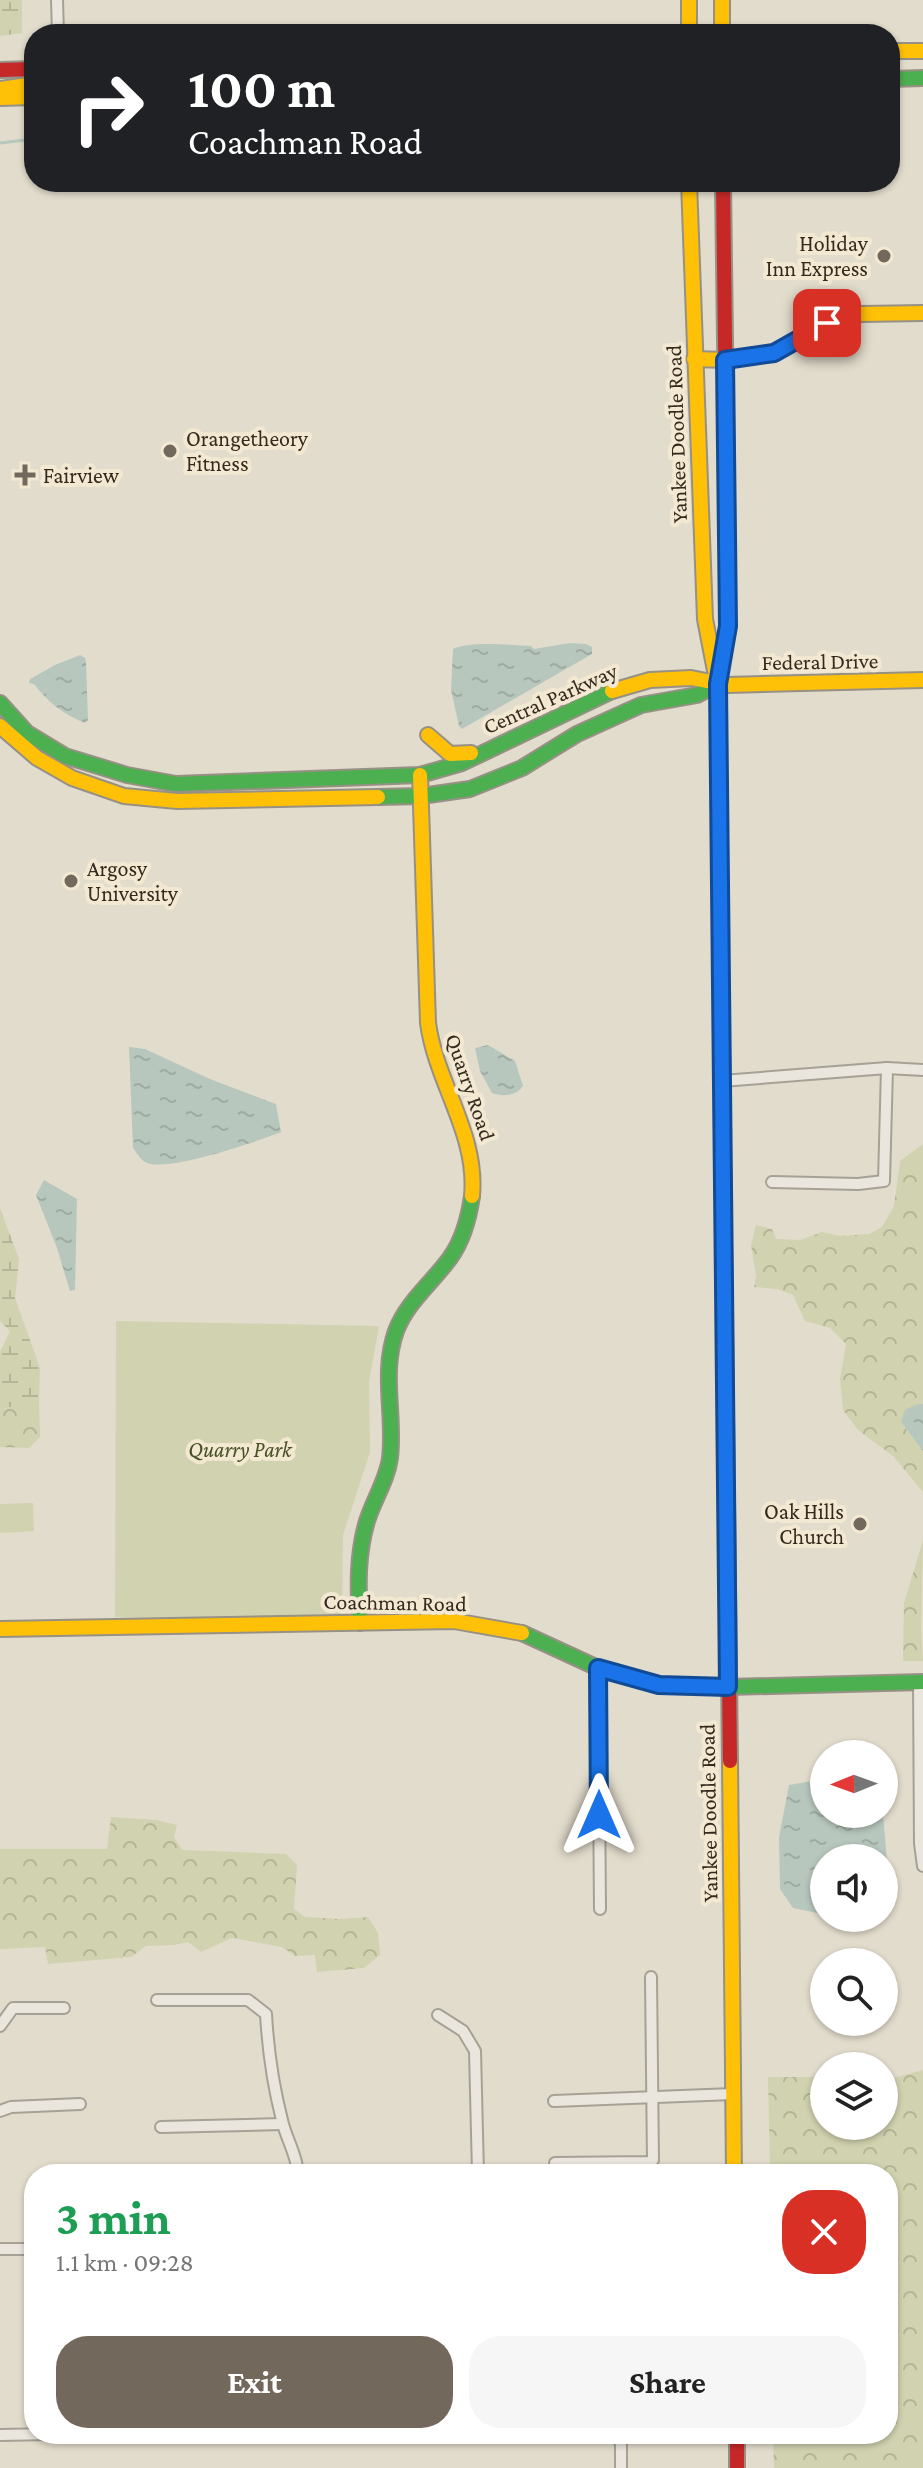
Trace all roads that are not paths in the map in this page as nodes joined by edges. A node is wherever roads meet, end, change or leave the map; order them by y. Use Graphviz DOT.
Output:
graph roads {
  1 [pos="57,0"];
  2 [pos="689,0"];
  3 [pos="722,0"];
  4 [pos="58,24"];
  5 [pos="689,24"];
  6 [pos="722,24"];
  7 [pos="900,51"];
  8 [pos="923,51"];
  9 [pos="24,69"];
  10 [pos="0,70"];
  11 [pos="923,78"];
  12 [pos="900,79"];
  13 [pos="24,85"];
  14 [pos="0,89"];
  15 [pos="24,97"];
  16 [pos="0,98"];
  17 [pos="689,192"];
  18 [pos="723,192"];
  19 [pos="923,313"];
  20 [pos="694,359"];
  21 [pos="725,360"];
  22 [pos="923,680"];
  23 [pos="718,684"];
  24 [pos="0,703"];
  25 [pos="0,726"];
  26 [pos="428,735"];
  27 [pos="484,752"];
  28 [pos="420,775"];
  29 [pos="421,796"];
  30 [pos="887,1068"];
  31 [pos="923,1070"];
  32 [pos="722,1081"];
  33 [pos="772,1182"];
  34 [pos="360,1623"];
  35 [pos="0,1629"];
  36 [pos="598,1668"];
  37 [pos="921,1682"];
  38 [pos="728,1687"];
  39 [pos="923,1866"];
  40 [pos="600,1909"];
  41 [pos="651,1977"];
  42 [pos="157,2000"];
  43 [pos="64,2008"];
  44 [pos="438,2015"];
  45 [pos="0,2026"];
  46 [pos="733,2094"];
  47 [pos="652,2095"];
  48 [pos="554,2101"];
  49 [pos="80,2104"];
  50 [pos="0,2111"];
  51 [pos="282,2124"];
  52 [pos="161,2127"];
  53 [pos="555,2163"];
  54 [pos="298,2164"];
  55 [pos="478,2164"];
  56 [pos="734,2164"];
  57 [pos="0,2249"];
  58 [pos="24,2249"];
  59 [pos="0,2435"];
  60 [pos="24,2435"];
  61 [pos="621,2444"];
  62 [pos="737,2444"];
  63 [pos="621,2468"];
  64 [pos="737,2468"];
  1 -- 4 [label="street"];
  2 -- 5 [label="street"];
  3 -- 6 [label="street"];
  7 -- 8 [label="street"];
  9 -- 10 [label="street"];
  11 -- 12 [label="street"];
  13 -- 14 [label="street"];
  15 -- 16 [label="street"];
  17 -- 20 [label="street, Yankee Doodle Road"];
  18 -- 21 [label="street, Yankee Doodle Road"];
  19 -- 21 [label="street"];
  20 -- 21 [label="street"];
  20 -- 23 [label="street, Yankee Doodle Road"];
  21 -- 23 [label="street, Yankee Doodle Road"];
  22 -- 23 [label="street, Federal Drive"];
  23 -- 27 [label="street, Central Parkway"];
  23 -- 29 [label="street, Central Parkway"];
  23 -- 32 [label="street, Yankee Doodle Road"];
  24 -- 28 [label="street, Central Parkway"];
  25 -- 29 [label="street, Central Parkway"];
  26 -- 27 [label="street"];
  27 -- 28 [label="street, Central Parkway"];
  28 -- 29 [label="street, Quarry Road"];
  29 -- 34 [label="street, Quarry Road"];
  30 -- 31 [label="street"];
  30 -- 32 [label="street"];
  30 -- 33 [label="street"];
  32 -- 38 [label="street, Yankee Doodle Road"];
  34 -- 35 [label="street, Coachman Road"];
  34 -- 36 [label="street, Coachman Road"];
  36 -- 38 [label="street, Coachman Road"];
  36 -- 40 [label="street"];
  37 -- 38 [label="street, Coachman Road"];
  37 -- 39 [label="street"];
  38 -- 46 [label="street, Yankee Doodle Road"];
  41 -- 47 [label="street"];
  42 -- 51 [label="street"];
  43 -- 45 [label="street"];
  44 -- 55 [label="street"];
  46 -- 47 [label="street"];
  46 -- 56 [label="street, Yankee Doodle Road"];
  47 -- 48 [label="street"];
  47 -- 53 [label="street"];
  49 -- 50 [label="street"];
  51 -- 52 [label="street"];
  51 -- 54 [label="street"];
  57 -- 58 [label="street"];
  59 -- 60 [label="street"];
  61 -- 63 [label="street"];
  62 -- 64 [label="street"];
}
